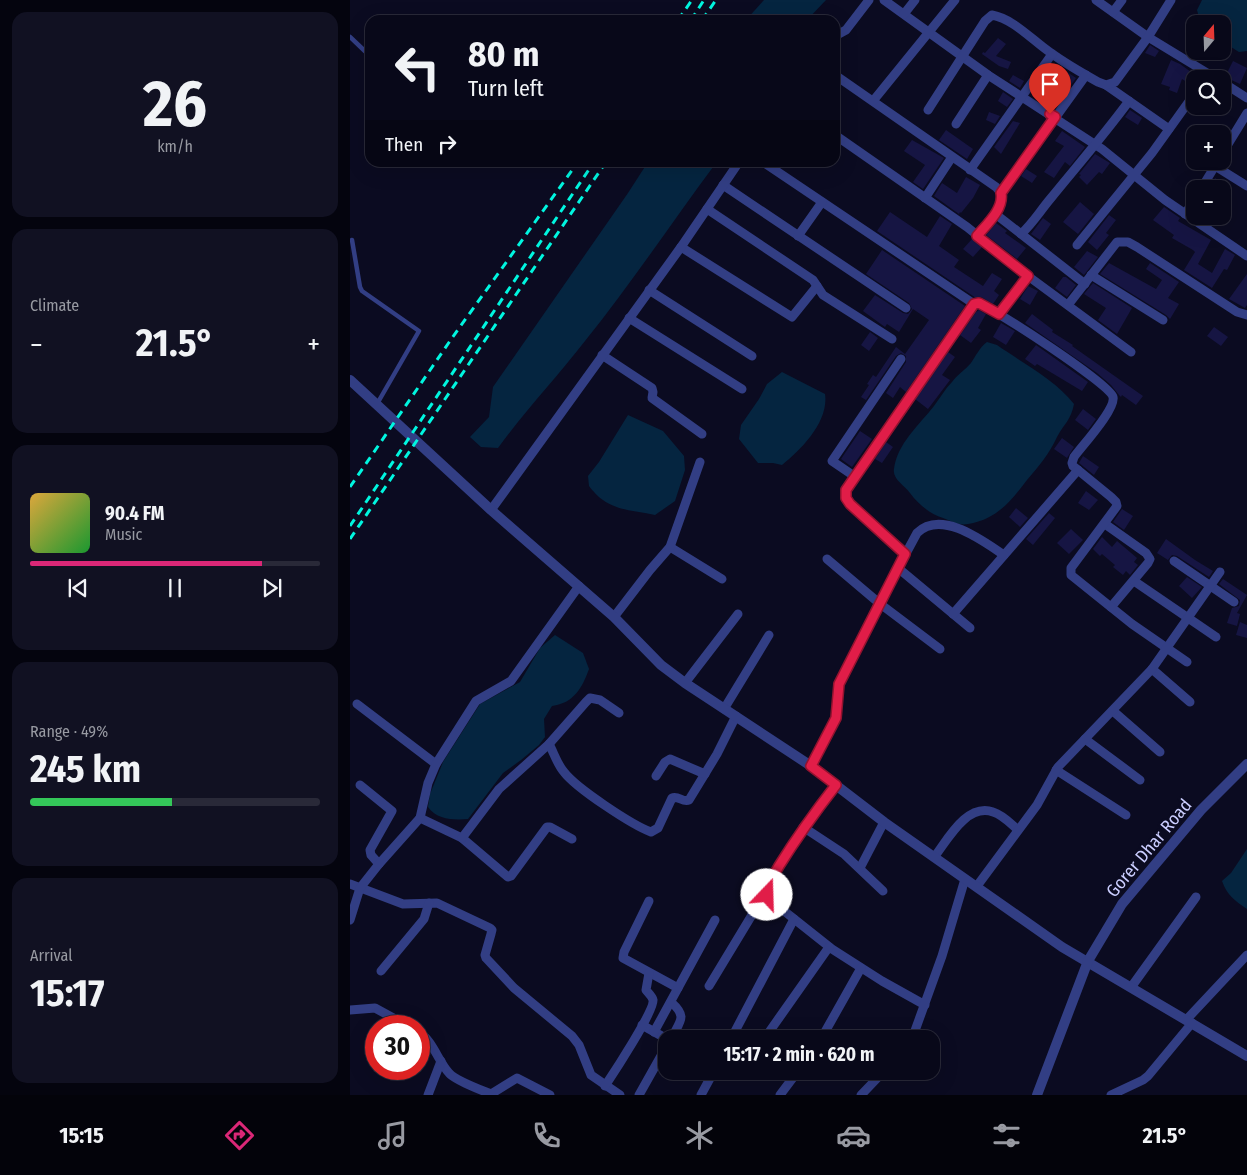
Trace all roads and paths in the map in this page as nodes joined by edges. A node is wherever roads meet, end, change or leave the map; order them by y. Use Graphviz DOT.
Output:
graph roads {
  1 [pos="869,0"];
  2 [pos="884,0"];
  3 [pos="915,0"];
  4 [pos="955,0"];
  5 [pos="1096,0"];
  6 [pos="1122,0"];
  7 [pos="1171,0"];
  8 [pos="1113,12"];
  9 [pos="904,14"];
  10 [pos="929,31"];
  11 [pos="840,33"];
  12 [pos="1148,36"];
  13 [pos="350,37"];
  14 [pos="365,51"];
  15 [pos="1052,54"];
  16 [pos="962,57"];
  17 [pos="1197,70"];
  18 [pos="988,75"];
  19 [pos="1086,75"];
  20 [pos="840,79"];
  21 [pos="1106,85"];
  22 [pos="1231,88"];
  23 [pos="1021,96"];
  24 [pos="1247,98"];
  25 [pos="872,101"];
  26 [pos="1129,102"];
  27 [pos="1186,106"];
  28 [pos="928,110"];
  29 [pos="1247,113"];
  30 [pos="1055,117"];
  31 [pos="956,124"];
  32 [pos="1169,130"];
  33 [pos="840,138"];
  34 [pos="1231,139"];
  35 [pos="1096,145"];
  36 [pos="952,157"];
  37 [pos="736,167"];
  38 [pos="770,167"];
  39 [pos="970,170"];
  40 [pos="1225,170"];
  41 [pos="1135,174"];
  42 [pos="723,185"];
  43 [pos="1247,186"];
  44 [pos="1001,193"];
  45 [pos="925,198"];
  46 [pos="822,202"];
  47 [pos="707,209"];
  48 [pos="997,212"];
  49 [pos="1185,214"];
  50 [pos="1021,234"];
  51 [pos="798,236"];
  52 [pos="977,236"];
  53 [pos="352,240"];
  54 [pos="1077,245"];
  55 [pos="681,246"];
  56 [pos="1247,256"];
  57 [pos="1092,275"];
  58 [pos="1028,276"];
  59 [pos="1085,284"];
  60 [pos="817,286"];
  61 [pos="649,290"];
  62 [pos="974,304"];
  63 [pos="1068,305"];
  64 [pos="906,308"];
  65 [pos="999,314"];
  66 [pos="1247,315"];
  67 [pos="629,318"];
  68 [pos="1163,320"];
  69 [pos="892,339"];
  70 [pos="1131,352"];
  71 [pos="602,354"];
  72 [pos="752,356"];
  73 [pos="901,359"];
  74 [pos="350,380"];
  75 [pos="742,389"];
  76 [pos="377,405"];
  77 [pos="702,434"];
  78 [pos="700,462"];
  79 [pos="1078,470"];
  80 [pos="854,476"];
  81 [pos="491,510"];
  82 [pos="1105,524"];
  83 [pos="670,547"];
  84 [pos="905,554"];
  85 [pos="1004,555"];
  86 [pos="827,559"];
  87 [pos="1174,561"];
  88 [pos="898,568"];
  89 [pos="1220,572"];
  90 [pos="722,579"];
  91 [pos="1134,581"];
  92 [pos="578,586"];
  93 [pos="1210,587"];
  94 [pos="1234,602"];
  95 [pos="879,603"];
  96 [pos="1111,607"];
  97 [pos="738,614"];
  98 [pos="953,614"];
  99 [pos="1188,616"];
  100 [pos="614,617"];
  101 [pos="970,628"];
  102 [pos="769,635"];
  103 [pos="1216,637"];
  104 [pos="1167,648"];
  105 [pos="940,649"];
  106 [pos="1187,662"];
  107 [pos="1152,669"];
  108 [pos="685,683"];
  109 [pos="1190,702"];
  110 [pos="357,704"];
  111 [pos="724,709"];
  112 [pos="1113,711"];
  113 [pos="619,713"];
  114 [pos="736,716"];
  115 [pos="1085,739"];
  116 [pos="549,744"];
  117 [pos="1160,752"];
  118 [pos="436,764"];
  119 [pos="1247,764"];
  120 [pos="811,766"];
  121 [pos="1056,770"];
  122 [pos="705,774"];
  123 [pos="656,776"];
  124 [pos="1140,780"];
  125 [pos="360,785"];
  126 [pos="836,785"];
  127 [pos="1126,815"];
  128 [pos="420,818"];
  129 [pos="884,822"];
  130 [pos="804,827"];
  131 [pos="1018,830"];
  132 [pos="462,838"];
  133 [pos="572,839"];
  134 [pos="935,856"];
  135 [pos="379,864"];
  136 [pos="860,868"];
  137 [pos="965,879"];
  138 [pos="350,884"];
  139 [pos="977,886"];
  140 [pos="360,888"];
  141 [pos="767,890"];
  142 [pos="883,891"];
  143 [pos="1196,897"];
  144 [pos="649,901"];
  145 [pos="429,903"];
  146 [pos="794,919"];
  147 [pos="350,920"];
  148 [pos="715,920"];
  149 [pos="829,947"];
  150 [pos="1247,955"];
  151 [pos="1088,961"];
  152 [pos="861,968"];
  153 [pos="381,971"];
  154 [pos="649,973"];
  155 [pos="709,986"];
  156 [pos="1132,986"];
  157 [pos="678,988"];
  158 [pos="671,1002"];
  159 [pos="925,1005"];
  160 [pos="350,1010"];
  161 [pos="388,1015"];
  162 [pos="1190,1021"];
  163 [pos="642,1025"];
  164 [pos="675,1030"];
  165 [pos="737,1030"];
  166 [pos="771,1030"];
  167 [pos="826,1030"];
  168 [pos="915,1030"];
  169 [pos="654,1032"];
  170 [pos="658,1034"];
  171 [pos="430,1044"];
  172 [pos="1247,1056"];
  173 [pos="441,1061"];
  174 [pos="658,1061"];
  175 [pos="709,1080"];
  176 [pos="791,1080"];
  177 [pos="877,1080"];
  178 [pos="605,1086"];
  179 [pos="867,1093"];
  180 [pos="493,1094"];
  181 [pos="428,1095"];
  182 [pos="550,1095"];
  183 [pos="620,1095"];
  184 [pos="639,1095"];
  185 [pos="701,1095"];
  186 [pos="780,1095"];
  187 [pos="1037,1095"];
  188 [pos="1111,1095"];
  1 -- 11 [label="street"];
  2 -- 9 [label="street"];
  3 -- 9 [label="street"];
  4 -- 10 [label="street"];
  5 -- 8 [label="street"];
  6 -- 8 [label="street"];
  7 -- 12 [label="street"];
  8 -- 12 [label="street"];
  9 -- 10 [label="street"];
  10 -- 16 [label="street"];
  10 -- 25 [label="street"];
  12 -- 17 [label="street"];
  12 -- 21 [label="street"];
  13 -- 14 [label="lane"];
  15 -- 16 [label="street"];
  15 -- 19 [label="street"];
  15 -- 23 [label="street"];
  16 -- 18 [label="street"];
  16 -- 28 [label="street"];
  18 -- 23 [label="street"];
  18 -- 31 [label="street"];
  19 -- 21 [label="street"];
  19 -- 30 [label="street"];
  20 -- 25 [label="street"];
  21 -- 26 [label="street"];
  22 -- 24 [label="street"];
  23 -- 30 [label="street"];
  23 -- 39 [label="street"];
  25 -- 36 [label="street"];
  26 -- 32 [label="street"];
  26 -- 35 [label="street"];
  27 -- 32 [label="street"];
  29 -- 34 [label="street"];
  30 -- 35 [label="street"];
  30 -- 44 [label="street"];
  32 -- 41 [label="street"];
  33 -- 45 [label="street"];
  35 -- 41 [label="street"];
  35 -- 50 [label="street"];
  36 -- 39 [label="street"];
  36 -- 45 [label="street"];
  37 -- 42 [label="street"];
  38 -- 46 [label="street"];
  39 -- 44 [label="street"];
  40 -- 43 [label="street"];
  41 -- 49 [label="street"];
  41 -- 54 [label="street"];
  42 -- 47 [label="street"];
  42 -- 51 [label="street"];
  44 -- 48 [label="street"];
  45 -- 52 [label="street"];
  46 -- 51 [label="street"];
  46 -- 62 [label="street"];
  47 -- 55 [label="street"];
  47 -- 60 [label="street"];
  48 -- 50 [label="street"];
  48 -- 52 [label="street"];
  49 -- 56 [label="street"];
  50 -- 59 [label="street"];
  51 -- 64 [label="street"];
  52 -- 58 [label="street"];
  53 -- 76 [label="lane"];
  55 -- 60 [label="street"];
  55 -- 61 [label="street"];
  57 -- 59 [label="street"];
  57 -- 66 [label="street"];
  57 -- 68 [label="street"];
  58 -- 63 [label="street"];
  58 -- 65 [label="street"];
  59 -- 63 [label="street"];
  60 -- 69 [label="street"];
  61 -- 67 [label="street"];
  61 -- 72 [label="street"];
  62 -- 65 [label="street"];
  62 -- 80 [label="street"];
  63 -- 70 [label="street"];
  65 -- 79 [label="street"];
  67 -- 71 [label="street"];
  67 -- 75 [label="street"];
  71 -- 77 [label="street"];
  71 -- 81 [label="street"];
  73 -- 80 [label="street"];
  74 -- 76 [label="street"];
  76 -- 81 [label="street"];
  78 -- 83 [label="street"];
  79 -- 82 [label="street"];
  79 -- 85 [label="street"];
  80 -- 84 [label="street"];
  81 -- 92 [label="street"];
  82 -- 91 [label="street"];
  82 -- 96 [label="street"];
  83 -- 90 [label="street"];
  83 -- 100 [label="street"];
  84 -- 85 [label="street"];
  84 -- 88 [label="street"];
  85 -- 98 [label="street"];
  86 -- 95 [label="street"];
  87 -- 93 [label="street"];
  88 -- 95 [label="street"];
  88 -- 98 [label="street"];
  89 -- 93 [label="street"];
  91 -- 96 [label="street"];
  91 -- 99 [label="street"];
  92 -- 100 [label="street"];
  92 -- 118 [label="street"];
  93 -- 94 [label="street"];
  93 -- 99 [label="street"];
  95 -- 105 [label="street"];
  95 -- 120 [label="street"];
  96 -- 104 [label="street"];
  97 -- 108 [label="street"];
  98 -- 101 [label="street"];
  99 -- 103 [label="street"];
  99 -- 104 [label="street"];
  100 -- 108 [label="street"];
  102 -- 111 [label="street"];
  104 -- 106 [label="street"];
  104 -- 107 [label="street"];
  107 -- 109 [label="street"];
  107 -- 112 [label="street"];
  108 -- 111 [label="street"];
  110 -- 118 [label="street"];
  111 -- 114 [label="street"];
  112 -- 115 [label="street"];
  112 -- 117 [label="street"];
  113 -- 116 [label="street"];
  114 -- 120 [label="street"];
  114 -- 122 [label="street"];
  115 -- 121 [label="street"];
  115 -- 124 [label="street"];
  116 -- 122 [label="street"];
  116 -- 132 [label="street"];
  118 -- 128 [label="street"];
  119 -- 151 [label="street, Gorer Dhar Road"];
  120 -- 126 [label="street"];
  121 -- 127 [label="street"];
  121 -- 131 [label="street"];
  122 -- 123 [label="street"];
  125 -- 135 [label="street"];
  126 -- 129 [label="street"];
  126 -- 130 [label="street"];
  128 -- 132 [label="street"];
  128 -- 135 [label="street"];
  129 -- 134 [label="street"];
  129 -- 136 [label="street"];
  130 -- 136 [label="street"];
  130 -- 141 [label="street"];
  131 -- 134 [label="street"];
  131 -- 139 [label="street"];
  132 -- 133 [label="street"];
  134 -- 137 [label="street"];
  135 -- 140 [label="street"];
  136 -- 142 [label="street"];
  137 -- 139 [label="street"];
  137 -- 159 [label="street"];
  138 -- 140 [label="street"];
  139 -- 151 [label="street"];
  140 -- 145 [label="street"];
  140 -- 147 [label="street"];
  141 -- 146 [label="street"];
  141 -- 155 [label="street"];
  143 -- 156 [label="street"];
  144 -- 154 [label="street"];
  145 -- 153 [label="street"];
  145 -- 178 [label="street"];
  146 -- 149 [label="street"];
  146 -- 165 [label="street"];
  148 -- 157 [label="street"];
  149 -- 152 [label="street"];
  149 -- 166 [label="street"];
  150 -- 162 [label="street"];
  151 -- 156 [label="street"];
  151 -- 187 [label="street, Gorer Dhar Road"];
  152 -- 159 [label="street"];
  152 -- 167 [label="street"];
  154 -- 157 [label="street"];
  154 -- 163 [label="street"];
  156 -- 162 [label="street"];
  157 -- 158 [label="street"];
  158 -- 164 [label="street"];
  158 -- 169 [label="street"];
  159 -- 168 [label="street"];
  160 -- 161 [label="street"];
  162 -- 172 [label="street"];
  162 -- 188 [label="street"];
  163 -- 169 [label="street"];
  163 -- 178 [label="street"];
  169 -- 170 [label="street"];
  171 -- 173 [label="street"];
  173 -- 180 [label="street"];
  173 -- 181 [label="street"];
  174 -- 184 [label="street"];
  175 -- 185 [label="street"];
  176 -- 186 [label="street"];
  177 -- 179 [label="street"];
  178 -- 183 [label="street"];
  180 -- 182 [label="street"];
}
